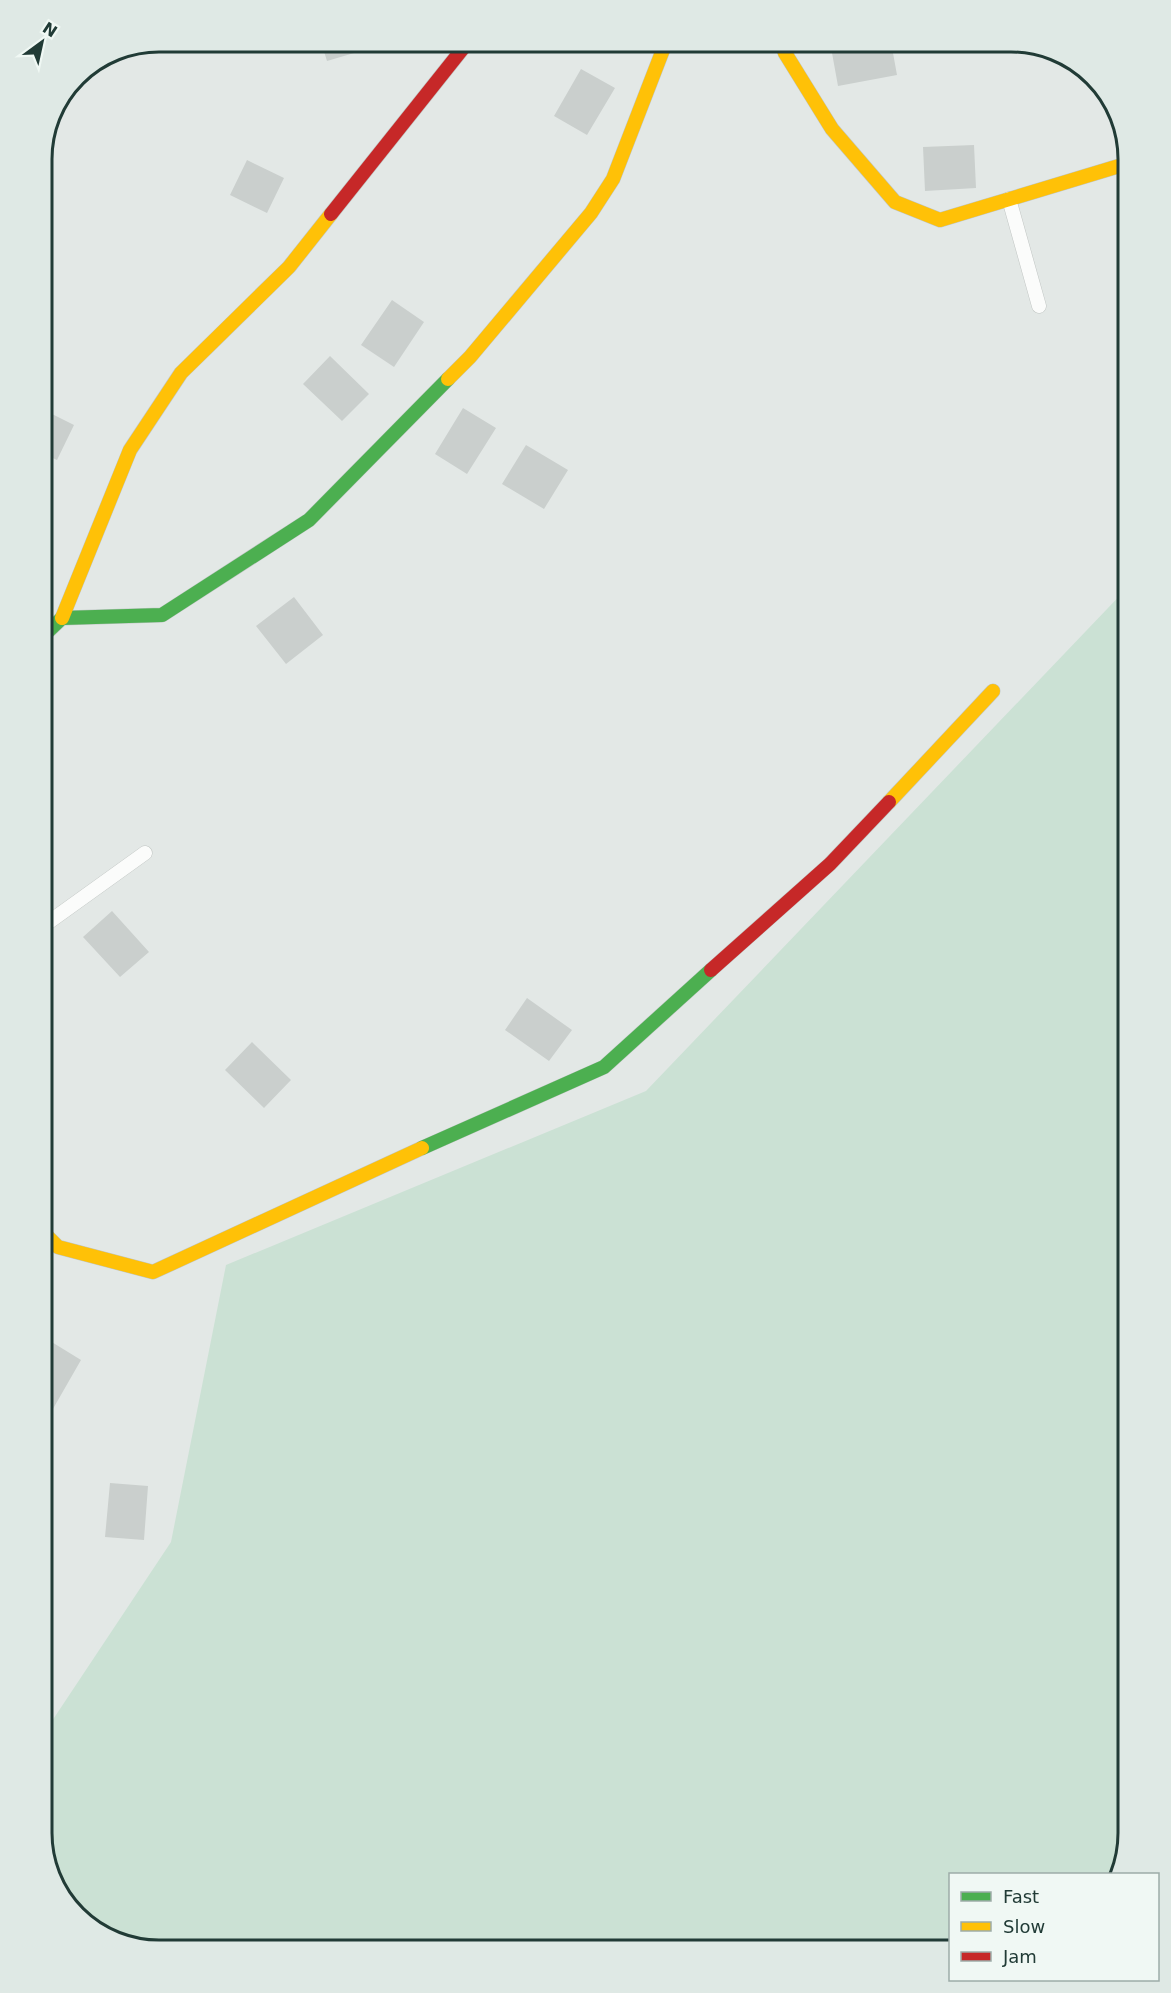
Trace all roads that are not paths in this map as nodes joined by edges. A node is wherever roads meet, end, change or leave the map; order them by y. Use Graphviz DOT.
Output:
graph roads {
  1 [pos="460,52"];
  2 [pos="662,53"];
  3 [pos="785,53"];
  4 [pos="1118,165"];
  5 [pos="1009,199"];
  6 [pos="1039,306"];
  7 [pos="62,618"];
  8 [pos="53,627"];
  9 [pos="993,691"];
  10 [pos="145,853"];
  11 [pos="53,919"];
  12 [pos="52,1241"];
  1 -- 7 [label="street"];
  2 -- 7 [label="street"];
  3 -- 5 [label="street"];
  4 -- 5 [label="street"];
  5 -- 6 [label="lane"];
  7 -- 8 [label="street"];
  9 -- 12 [label="street"];
  10 -- 11 [label="lane"];
}
